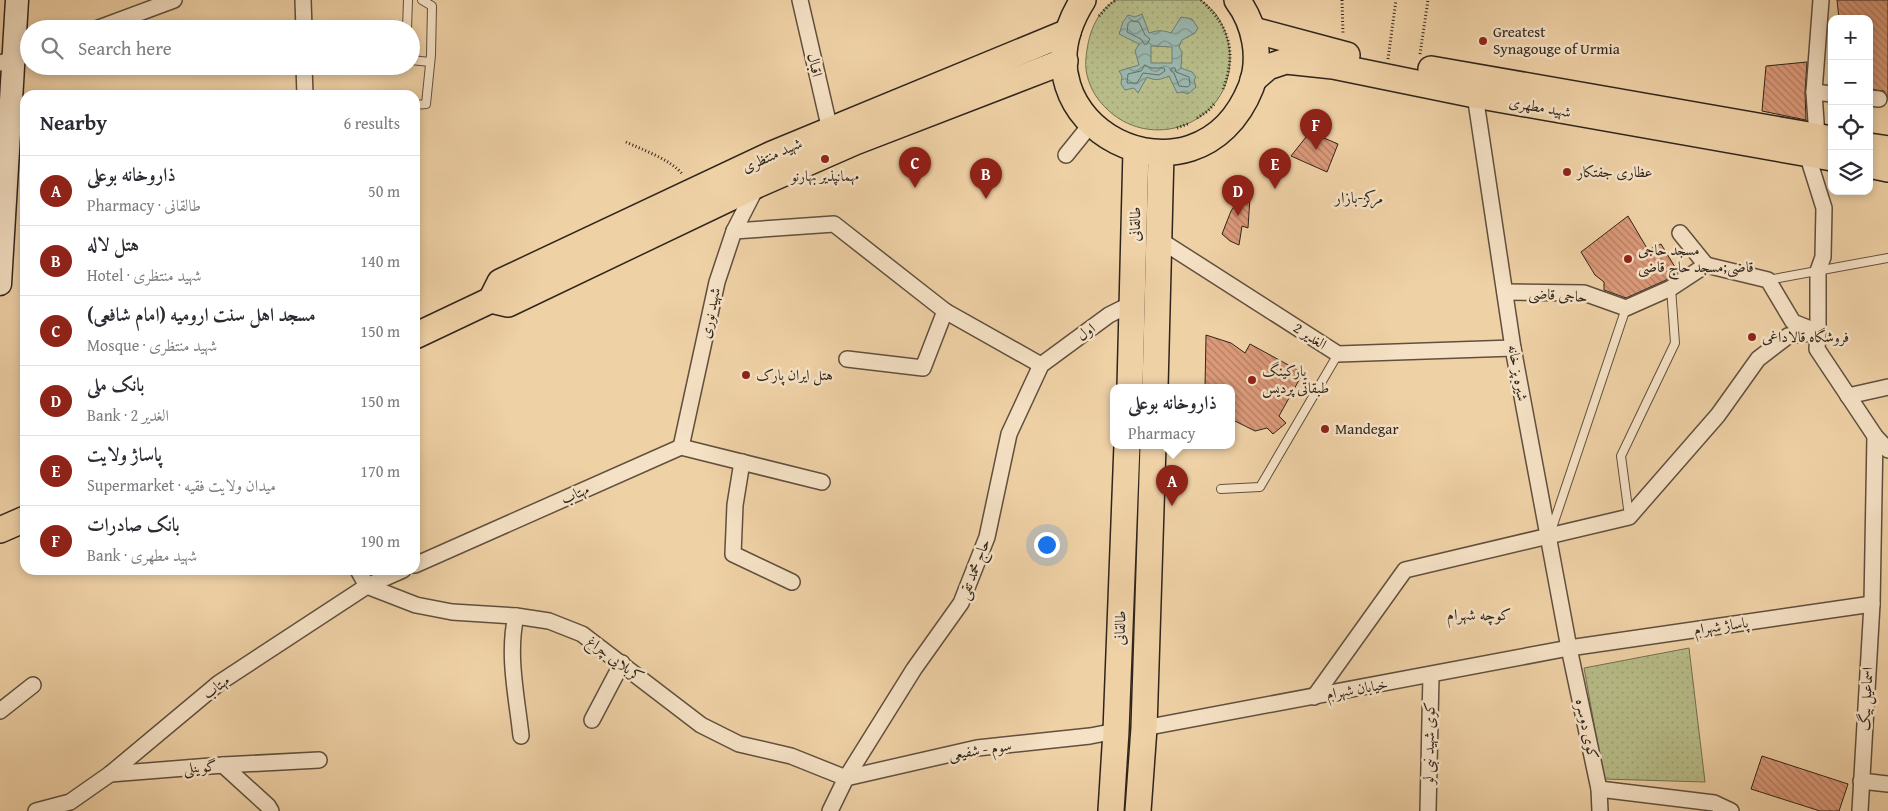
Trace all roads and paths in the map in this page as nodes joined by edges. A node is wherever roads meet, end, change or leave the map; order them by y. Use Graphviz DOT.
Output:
graph roads {
  1 [pos="17,0"];
  2 [pos="174,0"];
  3 [pos="303,0"];
  4 [pos="408,0"];
  5 [pos="422,0"];
  6 [pos="800,0"];
  7 [pos="1083,0"];
  8 [pos="1116,0"];
  9 [pos="1201,0"];
  10 [pos="1237,0"];
  11 [pos="1342,0"];
  12 [pos="1396,0"];
  13 [pos="1428,0"];
  14 [pos="1820,0"];
  15 [pos="120,20"];
  16 [pos="304,20"];
  17 [pos="407,20"];
  18 [pos="1095,22"];
  19 [pos="1253,30"];
  20 [pos="1068,32"];
  21 [pos="1344,54"];
  22 [pos="14,59"];
  23 [pos="420,61"];
  24 [pos="430,62"];
  25 [pos="1065,62"];
  26 [pos="1388,62"];
  27 [pos="1418,67"];
  28 [pos="304,75"];
  29 [pos="1253,80"];
  30 [pos="305,90"];
  31 [pos="1814,92"];
  32 [pos="1221,94"];
  33 [pos="1828,94"];
  34 [pos="1475,95"];
  35 [pos="1217,100"];
  36 [pos="420,105"];
  37 [pos="1091,124"];
  38 [pos="830,130"];
  39 [pos="1170,130"];
  40 [pos="626,142"];
  41 [pos="1818,143"];
  42 [pos="1873,147"];
  43 [pos="1888,149"];
  44 [pos="1136,150"];
  45 [pos="1161,153"];
  46 [pos="1828,154"];
  47 [pos="1066,155"];
  48 [pos="778,164"];
  49 [pos="1873,166"];
  50 [pos="1888,169"];
  51 [pos="757,186"];
  52 [pos="694,191"];
  53 [pos="734,230"];
  54 [pos="1680,233"];
  55 [pos="1160,240"];
  56 [pos="1888,258"];
  57 [pos="1706,265"];
  58 [pos="1818,271"];
  59 [pos="1768,280"];
  60 [pos="0,284"];
  61 [pos="1672,288"];
  62 [pos="1505,292"];
  63 [pos="491,300"];
  64 [pos="1133,303"];
  65 [pos="1626,308"];
  66 [pos="945,311"];
  67 [pos="1818,332"];
  68 [pos="420,334"];
  69 [pos="1513,348"];
  70 [pos="1338,354"];
  71 [pos="847,359"];
  72 [pos="1042,365"];
  73 [pos="1130,384"];
  74 [pos="1155,384"];
  75 [pos="1888,388"];
  76 [pos="1848,396"];
  77 [pos="1875,436"];
  78 [pos="681,447"];
  79 [pos="1128,449"];
  80 [pos="1153,449"];
  81 [pos="1888,450"];
  82 [pos="742,462"];
  83 [pos="822,482"];
  84 [pos="1221,489"];
  85 [pos="1629,517"];
  86 [pos="20,521"];
  87 [pos="0,530"];
  88 [pos="1549,537"];
  89 [pos="420,563"];
  90 [pos="361,575"];
  91 [pos="392,575"];
  92 [pos="792,582"];
  93 [pos="367,586"];
  94 [pos="1872,604"];
  95 [pos="516,616"];
  96 [pos="1570,648"];
  97 [pos="622,663"];
  98 [pos="1431,675"];
  99 [pos="34,685"];
  100 [pos="1314,697"];
  101 [pos="0,711"];
  102 [pos="592,720"];
  103 [pos="1144,728"];
  104 [pos="1116,731"];
  105 [pos="521,736"];
  106 [pos="319,760"];
  107 [pos="223,766"];
  108 [pos="110,774"];
  109 [pos="846,778"];
  110 [pos="1862,781"];
  111 [pos="1888,784"];
  112 [pos="1600,789"];
  113 [pos="36,811"];
  114 [pos="271,811"];
  115 [pos="830,811"];
  116 [pos="1111,811"];
  117 [pos="1138,811"];
  118 [pos="1428,811"];
  119 [pos="1600,811"];
  120 [pos="1731,811"];
  121 [pos="1860,811"];
  1 -- 22 [label="main road"];
  2 -- 15 [label="street"];
  3 -- 16 [label="street"];
  4 -- 17 [label="lane"];
  5 -- 24 [label="lane"];
  6 -- 38 [label="street, اقبال"];
  7 -- 20 [label="main road"];
  8 -- 18 [label="path"];
  9 -- 32 [label="path"];
  10 -- 19 [label="main road"];
  11 -- 21 [label="path"];
  12 -- 26 [label="path"];
  13 -- 27 [label="path"];
  14 -- 31 [label="street"];
  19 -- 21 [label="main road, شهید مطهری"];
  19 -- 29 [label="main road"];
  20 -- 25 [label="main road"];
  20 -- 38 [label="main road, شهید منتظری"];
  21 -- 26 [label="main road, شهید مطهری"];
  22 -- 60 [label="main road"];
  23 -- 24 [label="lane"];
  24 -- 36 [label="lane"];
  25 -- 37 [label="main road"];
  25 -- 48 [label="main road, شهید منتظری"];
  26 -- 27 [label="main road, شهید مطهری"];
  27 -- 41 [label="main road, شهید مطهری"];
  28 -- 30 [label="street"];
  29 -- 34 [label="main road, شهید مطهری"];
  29 -- 45 [label="main road"];
  31 -- 33 [label="street"];
  31 -- 41 [label="street"];
  34 -- 41 [label="main road, شهید مطهری"];
  34 -- 62 [label="street, شیره پز خانه"];
  35 -- 39 [label="path"];
  37 -- 44 [label="main road"];
  37 -- 47 [label="street"];
  38 -- 48 [label="main road, شهید منتظری"];
  40 -- 52 [label="path"];
  41 -- 46 [label="main road, شهید مطهری"];
  41 -- 58 [label="street"];
  42 -- 43 [label="main road"];
  44 -- 45 [label="main road"];
  44 -- 64 [label="main road, طالقانی"];
  45 -- 55 [label="main road, طالقانی"];
  48 -- 51 [label="main road, شهید منتظری"];
  48 -- 52 [label="main road, شهید منتظری"];
  49 -- 50 [label="main road"];
  51 -- 53 [label="street, شهید نوری"];
  51 -- 63 [label="main road, شهید منتظری"];
  52 -- 63 [label="main road, شهید منتظری"];
  53 -- 66 [label="street"];
  53 -- 78 [label="street, شهید نوری"];
  54 -- 57 [label="street"];
  55 -- 70 [label="street, 2 الغدیر"];
  55 -- 74 [label="main road, طالقانی"];
  56 -- 58 [label="lane"];
  57 -- 59 [label="street"];
  57 -- 61 [label="street"];
  58 -- 59 [label="lane"];
  58 -- 67 [label="street"];
  59 -- 67 [label="street"];
  61 -- 65 [label="street"];
  61 -- 85 [label="lane"];
  62 -- 65 [label="street, حاجی قاضی"];
  62 -- 69 [label="street, شیره پز خانه"];
  63 -- 68 [label="main road, شهید منتظری"];
  64 -- 72 [label="street, اول"];
  64 -- 73 [label="main road, طالقانی"];
  65 -- 88 [label="lane"];
  66 -- 71 [label="street"];
  66 -- 72 [label="street"];
  67 -- 76 [label="street"];
  67 -- 85 [label="street"];
  69 -- 70 [label="street, 2 الغدیر"];
  69 -- 88 [label="street, شیره پز خانه"];
  70 -- 84 [label="lane"];
  72 -- 109 [label="street, حاج محمد تقی"];
  75 -- 76 [label="street"];
  76 -- 77 [label="street"];
  77 -- 81 [label="street"];
  77 -- 94 [label="street, اسماعیل بیگ"];
  78 -- 82 [label="street"];
  78 -- 89 [label="street, مهتاب"];
  79 -- 104 [label="main road, طالقانی"];
  80 -- 103 [label="main road, طالقانی"];
  82 -- 83 [label="street"];
  82 -- 92 [label="street"];
  85 -- 88 [label="street"];
  86 -- 87 [label="main road"];
  88 -- 96 [label="street, شیره پز خانه"];
  88 -- 100 [label="street"];
  90 -- 93 [label="street"];
  91 -- 93 [label="street, مهتاب"];
  93 -- 95 [label="street, کربلایی چراغ"];
  93 -- 108 [label="street, مهتاب"];
  94 -- 96 [label="street, پاساژ شهرام"];
  94 -- 110 [label="street, اسماعیل بیگ"];
  95 -- 97 [label="street, کربلایی چراغ"];
  95 -- 105 [label="street"];
  96 -- 98 [label="street, خیابان شهرام"];
  96 -- 112 [label="street, کوی دوسره"];
  97 -- 102 [label="street"];
  97 -- 109 [label="street, کربلایی چراغ"];
  98 -- 100 [label="street, خیابان شهرام"];
  98 -- 118 [label="street, کوی شهید نبی لو"];
  99 -- 101 [label="street"];
  100 -- 103 [label="street, خیابان شهرام"];
  103 -- 104 [label="main road"];
  103 -- 117 [label="main road, طالقانی"];
  104 -- 109 [label="street, سوم - شفیعی"];
  104 -- 116 [label="main road, طالقانی"];
  106 -- 107 [label="street"];
  107 -- 108 [label="street, گوینلی"];
  107 -- 114 [label="street, گوینلی"];
  108 -- 113 [label="street, مهتاب"];
  109 -- 115 [label="street, حاج محمد تقی"];
  110 -- 111 [label="street"];
  110 -- 121 [label="street, اسماعیل بیگ"];
  112 -- 119 [label="street, کوی دوسره"];
  112 -- 120 [label="street"];
}
